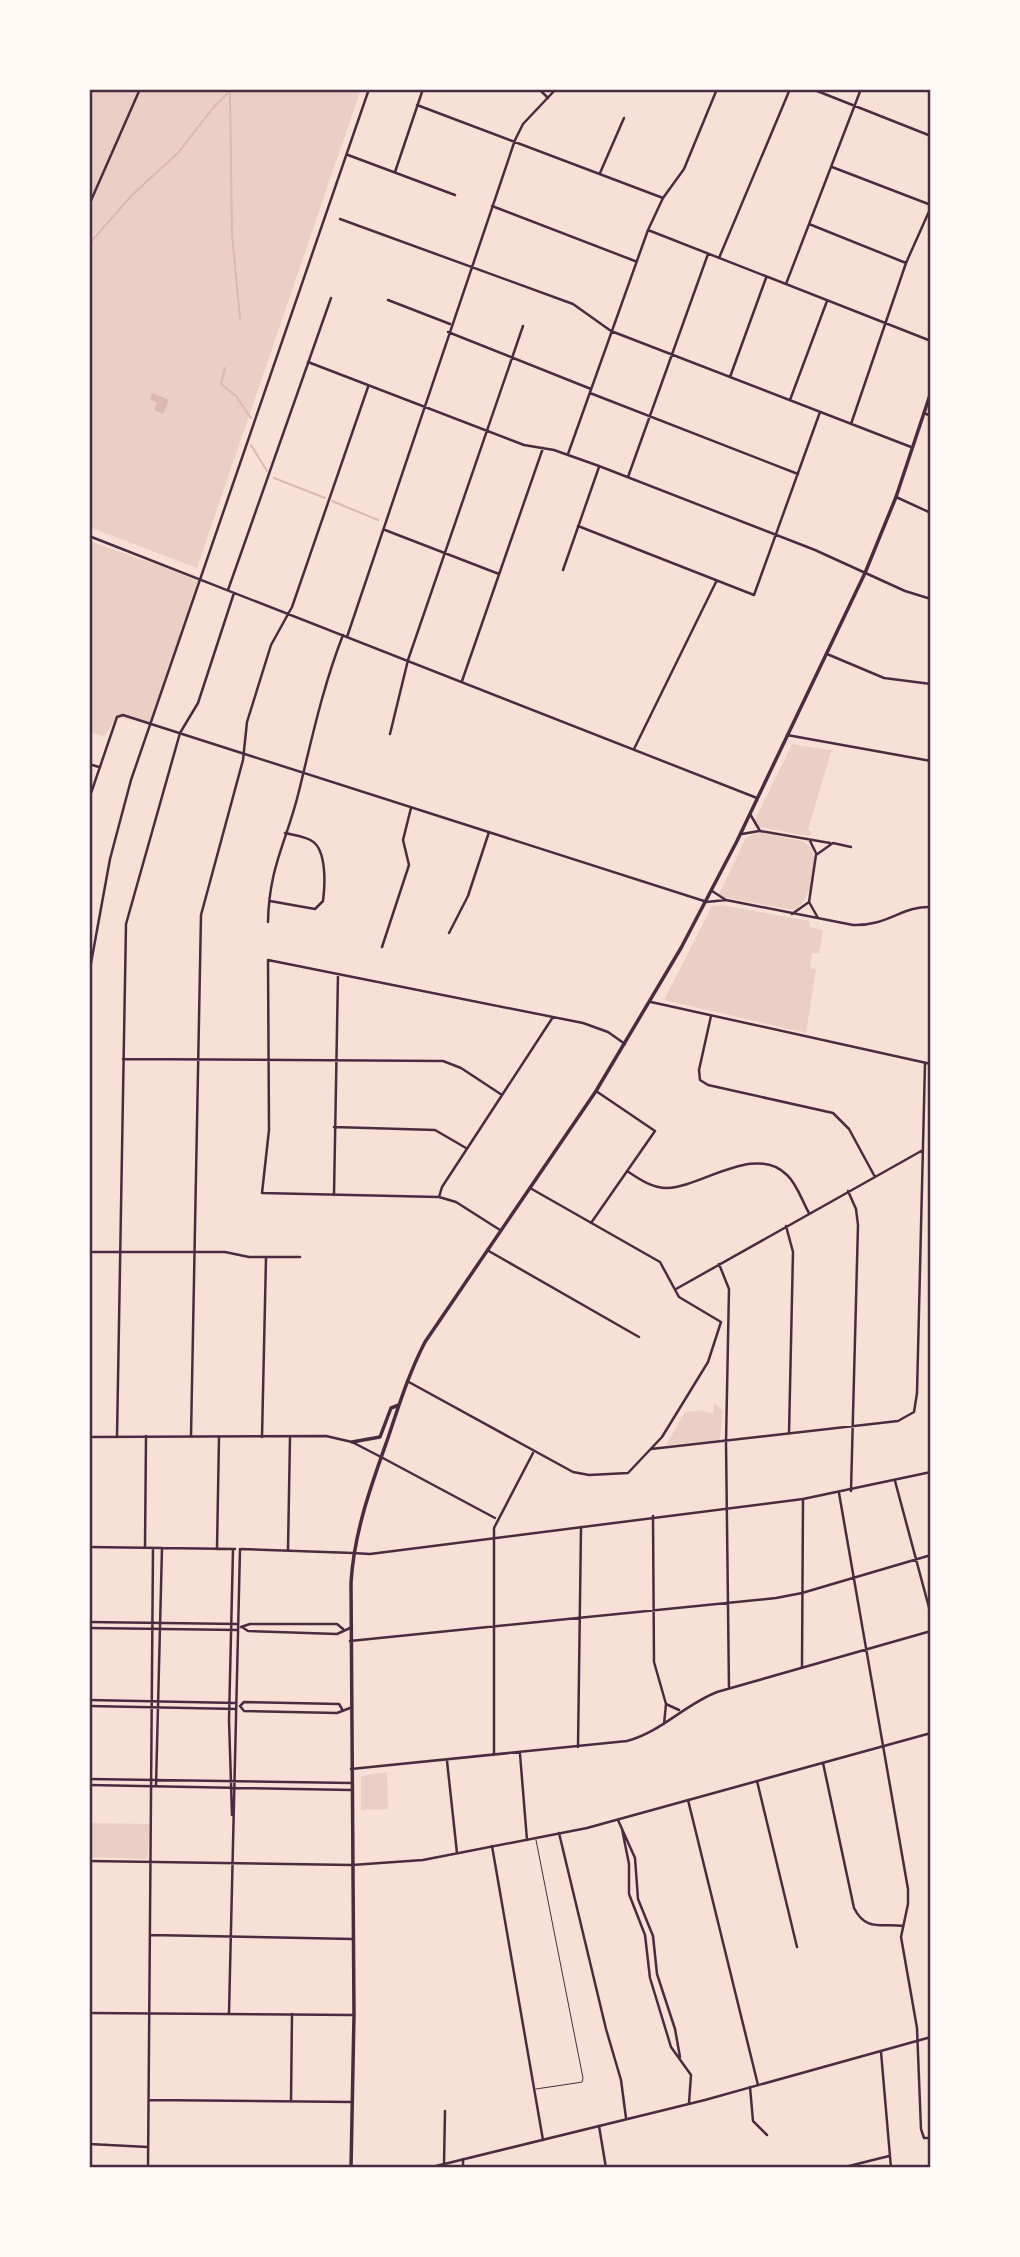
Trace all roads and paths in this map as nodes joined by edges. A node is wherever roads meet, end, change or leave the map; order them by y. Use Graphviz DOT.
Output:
graph roads {
  1 [pos="140,89"];
  2 [pos="369,89"];
  3 [pos="422,89"];
  4 [pos="539,89"];
  5 [pos="556,89"];
  6 [pos="717,89"];
  7 [pos="790,89"];
  8 [pos="813,89"];
  9 [pos="861,89"];
  10 [pos="548,98"];
  11 [pos="417,105"];
  12 [pos="855,106"];
  13 [pos="624,118"];
  14 [pos="931,136"];
  15 [pos="515,140"];
  16 [pos="348,155"];
  17 [pos="832,167"];
  18 [pos="395,172"];
  19 [pos="600,173"];
  20 [pos="455,195"];
  21 [pos="663,198"];
  22 [pos="89,205"];
  23 [pos="492,206"];
  24 [pos="931,206"];
  25 [pos="340,219"];
  26 [pos="809,224"];
  27 [pos="648,230"];
  28 [pos="708,254"];
  29 [pos="719,258"];
  30 [pos="635,261"];
  31 [pos="906,263"];
  32 [pos="471,269"];
  33 [pos="767,277"];
  34 [pos="786,284"];
  35 [pos="331,298"];
  36 [pos="388,300"];
  37 [pos="827,301"];
  38 [pos="886,324"];
  39 [pos="451,325"];
  40 [pos="523,326"];
  41 [pos="611,331"];
  42 [pos="449,332"];
  43 [pos="931,341"];
  44 [pos="672,354"];
  45 [pos="512,357"];
  46 [pos="308,362"];
  47 [pos="730,377"];
  48 [pos="368,387"];
  49 [pos="590,391"];
  50 [pos="931,392"];
  51 [pos="790,400"];
  52 [pos="423,407"];
  53 [pos="820,412"];
  54 [pos="924,413"];
  55 [pos="650,416"];
  56 [pos="931,416"];
  57 [pos="851,424"];
  58 [pos="487,432"];
  59 [pos="912,447"];
  60 [pos="543,448"];
  61 [pos="568,454"];
  62 [pos="599,466"];
  63 [pos="798,474"];
  64 [pos="628,477"];
  65 [pos="895,497"];
  66 [pos="931,513"];
  67 [pos="578,526"];
  68 [pos="385,530"];
  69 [pos="776,535"];
  70 [pos="89,536"];
  71 [pos="445,554"];
  72 [pos="563,570"];
  73 [pos="865,573"];
  74 [pos="500,574"];
  75 [pos="201,580"];
  76 [pos="716,581"];
  77 [pos="228,590"];
  78 [pos="234,593"];
  79 [pos="931,599"];
  80 [pos="288,613"];
  81 [pos="343,635"];
  82 [pos="347,636"];
  83 [pos="827,654"];
  84 [pos="408,660"];
  85 [pos="462,681"];
  86 [pos="931,684"];
  87 [pos="151,724"];
  88 [pos="180,733"];
  89 [pos="390,734"];
  90 [pos="788,735"];
  91 [pos="634,749"];
  92 [pos="243,753"];
  93 [pos="931,761"];
  94 [pos="89,764"];
  95 [pos="99,767"];
  96 [pos="303,773"];
  97 [pos="757,798"];
  98 [pos="89,799"];
  99 [pos="411,808"];
  100 [pos="750,814"];
  101 [pos="760,831"];
  102 [pos="489,832"];
  103 [pos="285,833"];
  104 [pos="739,835"];
  105 [pos="807,839"];
  106 [pos="833,843"];
  107 [pos="850,847"];
  108 [pos="816,855"];
  109 [pos="712,891"];
  110 [pos="726,900"];
  111 [pos="268,901"];
  112 [pos="706,902"];
  113 [pos="809,902"];
  114 [pos="931,907"];
  115 [pos="792,914"];
  116 [pos="819,919"];
  117 [pos="268,922"];
  118 [pos="449,933"];
  119 [pos="382,947"];
  120 [pos="89,974"];
  121 [pos="338,974"];
  122 [pos="651,1002"];
  123 [pos="711,1016"];
  124 [pos="553,1017"];
  125 [pos="625,1044"];
  126 [pos="123,1059"];
  127 [pos="196,1059"];
  128 [pos="268,1059"];
  129 [pos="336,1059"];
  130 [pos="925,1063"];
  131 [pos="931,1064"];
  132 [pos="596,1091"];
  133 [pos="502,1095"];
  134 [pos="334,1127"];
  135 [pos="467,1149"];
  136 [pos="923,1149"];
  137 [pos="627,1171"];
  138 [pos="875,1177"];
  139 [pos="530,1188"];
  140 [pos="848,1191"];
  141 [pos="334,1195"];
  142 [pos="439,1196"];
  143 [pos="809,1214"];
  144 [pos="591,1223"];
  145 [pos="786,1226"];
  146 [pos="500,1230"];
  147 [pos="487,1250"];
  148 [pos="89,1252"];
  149 [pos="120,1252"];
  150 [pos="193,1252"];
  151 [pos="300,1257"];
  152 [pos="266,1258"];
  153 [pos="719,1265"];
  154 [pos="676,1289"];
  155 [pos="639,1337"];
  156 [pos="407,1381"];
  157 [pos="399,1405"];
  158 [pos="852,1426"];
  159 [pos="789,1434"];
  160 [pos="146,1436"];
  161 [pos="191,1436"];
  162 [pos="89,1437"];
  163 [pos="117,1437"];
  164 [pos="219,1437"];
  165 [pos="262,1437"];
  166 [pos="290,1437"];
  167 [pos="352,1442"];
  168 [pos="726,1442"];
  169 [pos="651,1449"];
  170 [pos="533,1453"];
  171 [pos="381,1457"];
  172 [pos="931,1472"];
  173 [pos="895,1481"];
  174 [pos="850,1491"];
  175 [pos="839,1493"];
  176 [pos="803,1499"];
  177 [pos="728,1508"];
  178 [pos="653,1517"];
  179 [pos="497,1519"];
  180 [pos="581,1526"];
  181 [pos="495,1538"];
  182 [pos="89,1547"];
  183 [pos="145,1548"];
  184 [pos="153,1548"];
  185 [pos="162,1548"];
  186 [pos="217,1549"];
  187 [pos="233,1549"];
  188 [pos="240,1549"];
  189 [pos="288,1550"];
  190 [pos="354,1553"];
  191 [pos="931,1555"];
  192 [pos="916,1561"];
  193 [pos="853,1579"];
  194 [pos="802,1593"];
  195 [pos="729,1602"];
  196 [pos="654,1610"];
  197 [pos="931,1615"];
  198 [pos="580,1618"];
  199 [pos="89,1622"];
  200 [pos="152,1622"];
  201 [pos="160,1623"];
  202 [pos="232,1624"];
  203 [pos="495,1626"];
  204 [pos="239,1627"];
  205 [pos="89,1628"];
  206 [pos="152,1629"];
  207 [pos="160,1629"];
  208 [pos="343,1629"];
  209 [pos="350,1629"];
  210 [pos="232,1630"];
  211 [pos="931,1631"];
  212 [pos="350,1641"];
  213 [pos="866,1650"];
  214 [pos="802,1667"];
  215 [pos="729,1688"];
  216 [pos="89,1700"];
  217 [pos="151,1701"];
  218 [pos="158,1701"];
  219 [pos="230,1703"];
  220 [pos="666,1704"];
  221 [pos="89,1706"];
  222 [pos="237,1706"];
  223 [pos="151,1708"];
  224 [pos="158,1708"];
  225 [pos="350,1708"];
  226 [pos="230,1709"];
  227 [pos="342,1709"];
  228 [pos="680,1710"];
  229 [pos="664,1724"];
  230 [pos="931,1733"];
  231 [pos="883,1746"];
  232 [pos="578,1747"];
  233 [pos="520,1754"];
  234 [pos="494,1756"];
  235 [pos="447,1761"];
  236 [pos="823,1763"];
  237 [pos="351,1769"];
  238 [pos="89,1779"];
  239 [pos="150,1780"];
  240 [pos="156,1780"];
  241 [pos="229,1781"];
  242 [pos="236,1781"];
  243 [pos="757,1781"];
  244 [pos="351,1783"];
  245 [pos="89,1785"];
  246 [pos="151,1786"];
  247 [pos="156,1786"];
  248 [pos="229,1788"];
  249 [pos="236,1788"];
  250 [pos="351,1790"];
  251 [pos="688,1800"];
  252 [pos="233,1819"];
  253 [pos="618,1820"];
  254 [pos="622,1829"];
  255 [pos="559,1833"];
  256 [pos="535,1838"];
  257 [pos="527,1839"];
  258 [pos="492,1846"];
  259 [pos="457,1853"];
  260 [pos="89,1861"];
  261 [pos="150,1862"];
  262 [pos="231,1863"];
  263 [pos="352,1864"];
  264 [pos="902,1926"];
  265 [pos="149,1935"];
  266 [pos="230,1937"];
  267 [pos="353,1939"];
  268 [pos="797,1947"];
  269 [pos="148,2012"];
  270 [pos="89,2013"];
  271 [pos="229,2013"];
  272 [pos="292,2014"];
  273 [pos="354,2015"];
  274 [pos="931,2037"];
  275 [pos="917,2041"];
  276 [pos="881,2052"];
  277 [pos="680,2057"];
  278 [pos="758,2085"];
  279 [pos="750,2087"];
  280 [pos="533,2089"];
  281 [pos="149,2100"];
  282 [pos="291,2102"];
  283 [pos="352,2102"];
  284 [pos="689,2103"];
  285 [pos="445,2111"];
  286 [pos="626,2118"];
  287 [pos="598,2125"];
  288 [pos="767,2135"];
  289 [pos="931,2138"];
  290 [pos="543,2140"];
  291 [pos="89,2144"];
  292 [pos="148,2147"];
  293 [pos="890,2156"];
  294 [pos="463,2159"];
  295 [pos="444,2164"];
  296 [pos="352,2166"];
  297 [pos="148,2168"];
  298 [pos="428,2168"];
  299 [pos="463,2168"];
  300 [pos="606,2168"];
  301 [pos="841,2168"];
  302 [pos="891,2168"];
  1 -- 22 [label="street"];
  2 -- 16 [label="street"];
  3 -- 11 [label="street"];
  4 -- 10 [label="street"];
  5 -- 10 [label="street"];
  6 -- 21 [label="street"];
  7 -- 29 [label="street"];
  8 -- 12 [label="street"];
  9 -- 12 [label="street"];
  10 -- 15 [label="street"];
  11 -- 15 [label="street"];
  11 -- 18 [label="street"];
  12 -- 14 [label="street"];
  12 -- 17 [label="street"];
  13 -- 19 [label="street"];
  15 -- 19 [label="street"];
  15 -- 23 [label="street"];
  16 -- 18 [label="street"];
  16 -- 75 [label="street"];
  17 -- 24 [label="street"];
  17 -- 26 [label="street"];
  18 -- 20 [label="street"];
  19 -- 21 [label="street"];
  21 -- 27 [label="street"];
  23 -- 30 [label="street"];
  23 -- 32 [label="street"];
  24 -- 31 [label="street"];
  25 -- 32 [label="street"];
  26 -- 31 [label="street"];
  26 -- 34 [label="street"];
  27 -- 28 [label="street"];
  27 -- 30 [label="street"];
  28 -- 29 [label="street"];
  28 -- 44 [label="street"];
  29 -- 33 [label="street"];
  30 -- 41 [label="street"];
  31 -- 38 [label="street"];
  32 -- 39 [label="street"];
  32 -- 41 [label="street"];
  33 -- 34 [label="street"];
  33 -- 47 [label="street"];
  34 -- 37 [label="street"];
  35 -- 46 [label="street"];
  36 -- 39 [label="street"];
  37 -- 38 [label="street"];
  37 -- 51 [label="street"];
  38 -- 43 [label="street"];
  38 -- 57 [label="street"];
  39 -- 42 [label="street"];
  40 -- 45 [label="street"];
  41 -- 44 [label="street"];
  41 -- 49 [label="street"];
  42 -- 45 [label="street"];
  42 -- 52 [label="street"];
  44 -- 47 [label="street"];
  44 -- 55 [label="street"];
  45 -- 49 [label="street"];
  45 -- 58 [label="street"];
  46 -- 48 [label="street"];
  46 -- 77 [label="street"];
  47 -- 51 [label="street"];
  48 -- 52 [label="street"];
  48 -- 80 [label="street"];
  49 -- 55 [label="street"];
  49 -- 61 [label="street"];
  50 -- 54 [label="main road"];
  51 -- 53 [label="street"];
  52 -- 58 [label="street"];
  52 -- 68 [label="street"];
  53 -- 57 [label="street"];
  53 -- 63 [label="street"];
  54 -- 56 [label="street"];
  54 -- 59 [label="main road"];
  55 -- 63 [label="street"];
  55 -- 64 [label="street"];
  57 -- 59 [label="street"];
  58 -- 60 [label="street"];
  58 -- 71 [label="street"];
  59 -- 65 [label="main road"];
  60 -- 61 [label="street"];
  60 -- 74 [label="street"];
  61 -- 62 [label="street"];
  62 -- 64 [label="street"];
  62 -- 67 [label="street"];
  63 -- 69 [label="street"];
  64 -- 69 [label="street"];
  65 -- 66 [label="street"];
  65 -- 73 [label="main road"];
  67 -- 72 [label="street"];
  67 -- 76 [label="street"];
  68 -- 71 [label="street"];
  68 -- 82 [label="street"];
  69 -- 73 [label="street"];
  69 -- 76 [label="street"];
  70 -- 75 [label="street"];
  71 -- 74 [label="street"];
  71 -- 84 [label="street"];
  73 -- 79 [label="street"];
  73 -- 83 [label="main road"];
  74 -- 85 [label="street"];
  75 -- 77 [label="street"];
  75 -- 87 [label="street"];
  76 -- 91 [label="street"];
  77 -- 78 [label="street"];
  78 -- 80 [label="street"];
  78 -- 88 [label="street"];
  80 -- 81 [label="street"];
  80 -- 92 [label="street"];
  81 -- 82 [label="street"];
  81 -- 96 [label="street"];
  82 -- 84 [label="street"];
  83 -- 86 [label="street"];
  83 -- 90 [label="main road"];
  84 -- 85 [label="street"];
  84 -- 89 [label="street"];
  85 -- 91 [label="street"];
  87 -- 88 [label="street"];
  87 -- 95 [label="street"];
  87 -- 120 [label="street"];
  88 -- 92 [label="street"];
  88 -- 126 [label="street"];
  90 -- 93 [label="street"];
  90 -- 97 [label="main road"];
  91 -- 97 [label="street"];
  92 -- 96 [label="street"];
  92 -- 127 [label="street"];
  94 -- 95 [label="street"];
  95 -- 98 [label="street"];
  96 -- 99 [label="street"];
  96 -- 103 [label="street"];
  97 -- 100 [label="main road"];
  99 -- 102 [label="street"];
  99 -- 119 [label="street"];
  100 -- 101 [label="street"];
  100 -- 104 [label="main road"];
  101 -- 104 [label="street"];
  101 -- 105 [label="street"];
  102 -- 112 [label="street"];
  102 -- 118 [label="street"];
  103 -- 111 [label="street"];
  103 -- 111 [label="street"];
  104 -- 109 [label="main road"];
  105 -- 106 [label="street"];
  105 -- 108 [label="street"];
  106 -- 107 [label="street"];
  106 -- 108 [label="street"];
  108 -- 113 [label="street"];
  109 -- 110 [label="street"];
  109 -- 112 [label="main road"];
  110 -- 112 [label="street"];
  110 -- 115 [label="street"];
  111 -- 117 [label="street"];
  112 -- 122 [label="main road"];
  113 -- 115 [label="street"];
  113 -- 116 [label="street"];
  114 -- 116 [label="street"];
  115 -- 116 [label="street"];
  121 -- 124 [label="street"];
  121 -- 128 [label="street"];
  121 -- 129 [label="street"];
  122 -- 123 [label="street"];
  122 -- 125 [label="main road"];
  123 -- 130 [label="street"];
  123 -- 138 [label="street"];
  124 -- 125 [label="street"];
  124 -- 133 [label="street"];
  125 -- 132 [label="main road"];
  126 -- 127 [label="street"];
  126 -- 149 [label="street"];
  127 -- 128 [label="street"];
  127 -- 150 [label="street"];
  128 -- 129 [label="street"];
  128 -- 141 [label="street"];
  129 -- 133 [label="street"];
  129 -- 134 [label="street"];
  130 -- 131 [label="street"];
  130 -- 136 [label="street"];
  132 -- 137 [label="street"];
  132 -- 139 [label="main road"];
  133 -- 135 [label="street"];
  134 -- 135 [label="street"];
  134 -- 141 [label="street"];
  135 -- 142 [label="street"];
  136 -- 138 [label="street"];
  136 -- 158 [label="street"];
  137 -- 143 [label="street"];
  137 -- 144 [label="street"];
  138 -- 140 [label="street"];
  139 -- 144 [label="street"];
  139 -- 146 [label="main road"];
  140 -- 143 [label="street"];
  140 -- 158 [label="street"];
  141 -- 142 [label="street"];
  142 -- 146 [label="street"];
  143 -- 145 [label="street"];
  144 -- 154 [label="street"];
  145 -- 153 [label="street"];
  145 -- 159 [label="street"];
  146 -- 147 [label="main road"];
  147 -- 155 [label="street"];
  147 -- 156 [label="main road"];
  148 -- 149 [label="street"];
  149 -- 150 [label="street"];
  149 -- 163 [label="street"];
  150 -- 152 [label="street"];
  150 -- 161 [label="street"];
  151 -- 152 [label="street"];
  152 -- 165 [label="street"];
  153 -- 154 [label="street"];
  153 -- 168 [label="street"];
  154 -- 169 [label="street"];
  156 -- 157 [label="main road"];
  156 -- 170 [label="street"];
  157 -- 167 [label="main road"];
  157 -- 171 [label="main road"];
  158 -- 159 [label="street"];
  158 -- 174 [label="street"];
  159 -- 168 [label="street"];
  160 -- 161 [label="street"];
  160 -- 163 [label="street"];
  160 -- 183 [label="street"];
  161 -- 164 [label="street"];
  162 -- 163 [label="street"];
  164 -- 165 [label="street"];
  164 -- 186 [label="street"];
  165 -- 166 [label="street"];
  166 -- 167 [label="street"];
  166 -- 189 [label="street"];
  167 -- 171 [label="street"];
  168 -- 169 [label="street"];
  168 -- 177 [label="street"];
  169 -- 170 [label="street"];
  170 -- 179 [label="street"];
  171 -- 179 [label="street"];
  171 -- 190 [label="main road"];
  172 -- 173 [label="street"];
  173 -- 174 [label="street"];
  173 -- 192 [label="street"];
  174 -- 175 [label="street"];
  175 -- 176 [label="street"];
  175 -- 193 [label="street"];
  176 -- 177 [label="street"];
  176 -- 194 [label="street"];
  177 -- 178 [label="street"];
  177 -- 195 [label="street"];
  178 -- 180 [label="street"];
  178 -- 196 [label="street"];
  179 -- 181 [label="street"];
  180 -- 181 [label="street"];
  180 -- 198 [label="street"];
  181 -- 190 [label="street"];
  181 -- 203 [label="street"];
  182 -- 183 [label="street"];
  183 -- 184 [label="street"];
  184 -- 185 [label="street"];
  184 -- 200 [label="street"];
  185 -- 186 [label="street"];
  185 -- 201 [label="street"];
  186 -- 187 [label="street"];
  187 -- 188 [label="street"];
  187 -- 202 [label="street"];
  188 -- 189 [label="street"];
  188 -- 204 [label="street"];
  189 -- 190 [label="street"];
  190 -- 209 [label="main road"];
  191 -- 192 [label="street"];
  192 -- 193 [label="street"];
  192 -- 197 [label="street"];
  193 -- 194 [label="street"];
  193 -- 213 [label="street"];
  194 -- 195 [label="street"];
  194 -- 214 [label="street"];
  195 -- 196 [label="street"];
  195 -- 215 [label="street"];
  196 -- 198 [label="street"];
  196 -- 220 [label="street"];
  198 -- 203 [label="street"];
  198 -- 232 [label="street"];
  199 -- 200 [label="street"];
  200 -- 201 [label="street"];
  200 -- 206 [label="street"];
  201 -- 202 [label="street"];
  201 -- 207 [label="street"];
  202 -- 204 [label="street"];
  202 -- 210 [label="street"];
  203 -- 212 [label="street"];
  203 -- 234 [label="street"];
  204 -- 208 [label="street"];
  204 -- 208 [label="street"];
  204 -- 210 [label="street"];
  204 -- 222 [label="street"];
  205 -- 206 [label="street"];
  206 -- 207 [label="street"];
  206 -- 217 [label="street"];
  207 -- 210 [label="street"];
  207 -- 218 [label="street"];
  208 -- 209 [label="street"];
  209 -- 212 [label="main road"];
  210 -- 219 [label="street"];
  211 -- 213 [label="street"];
  212 -- 225 [label="main road"];
  213 -- 214 [label="street"];
  213 -- 231 [label="street"];
  214 -- 215 [label="street"];
  215 -- 228 [label="street"];
  216 -- 217 [label="street"];
  217 -- 218 [label="street"];
  217 -- 223 [label="street"];
  218 -- 219 [label="street"];
  218 -- 224 [label="street"];
  219 -- 222 [label="street"];
  219 -- 226 [label="street"];
  220 -- 228 [label="street"];
  220 -- 229 [label="street"];
  221 -- 223 [label="street"];
  222 -- 226 [label="street"];
  222 -- 227 [label="street"];
  222 -- 227 [label="street"];
  222 -- 242 [label="street"];
  223 -- 224 [label="street"];
  223 -- 239 [label="street"];
  224 -- 226 [label="street"];
  224 -- 240 [label="street"];
  225 -- 227 [label="street"];
  225 -- 237 [label="main road"];
  226 -- 241 [label="street"];
  228 -- 229 [label="street"];
  229 -- 232 [label="street"];
  230 -- 231 [label="street"];
  231 -- 236 [label="street"];
  231 -- 264 [label="street"];
  232 -- 233 [label="street"];
  233 -- 234 [label="street"];
  233 -- 257 [label="street"];
  234 -- 235 [label="street"];
  235 -- 237 [label="street"];
  235 -- 259 [label="street"];
  236 -- 243 [label="street"];
  236 -- 264 [label="street"];
  237 -- 244 [label="main road"];
  238 -- 239 [label="street"];
  239 -- 240 [label="street"];
  239 -- 246 [label="street"];
  240 -- 241 [label="street"];
  240 -- 247 [label="street"];
  241 -- 242 [label="street"];
  241 -- 248 [label="street"];
  242 -- 244 [label="street"];
  242 -- 249 [label="street"];
  243 -- 251 [label="street"];
  243 -- 268 [label="street"];
  244 -- 250 [label="main road"];
  245 -- 246 [label="street"];
  246 -- 247 [label="street"];
  246 -- 261 [label="street"];
  247 -- 248 [label="street"];
  248 -- 249 [label="street"];
  248 -- 252 [label="street"];
  249 -- 250 [label="street"];
  249 -- 252 [label="street"];
  250 -- 263 [label="main road"];
  251 -- 253 [label="street"];
  251 -- 278 [label="street"];
  252 -- 262 [label="street"];
  253 -- 254 [label="street"];
  253 -- 255 [label="street"];
  254 -- 277 [label="street"];
  254 -- 277 [label="street"];
  255 -- 256 [label="street"];
  255 -- 286 [label="street"];
  256 -- 257 [label="street"];
  256 -- 280 [label="lane"];
  257 -- 258 [label="street"];
  258 -- 259 [label="street"];
  258 -- 280 [label="street"];
  259 -- 263 [label="street"];
  260 -- 261 [label="street"];
  261 -- 262 [label="street"];
  261 -- 265 [label="street"];
  262 -- 263 [label="street"];
  262 -- 266 [label="street"];
  263 -- 267 [label="main road"];
  264 -- 275 [label="street"];
  265 -- 266 [label="street"];
  265 -- 269 [label="street"];
  266 -- 267 [label="street"];
  266 -- 271 [label="street"];
  267 -- 273 [label="main road"];
  269 -- 270 [label="street"];
  269 -- 271 [label="street"];
  269 -- 281 [label="street"];
  271 -- 272 [label="street"];
  272 -- 273 [label="street"];
  272 -- 282 [label="street"];
  273 -- 283 [label="main road"];
  274 -- 275 [label="street"];
  275 -- 276 [label="street"];
  275 -- 289 [label="street"];
  276 -- 278 [label="street"];
  276 -- 293 [label="street"];
  277 -- 284 [label="street"];
  278 -- 279 [label="street"];
  279 -- 284 [label="street"];
  279 -- 288 [label="street"];
  280 -- 290 [label="street"];
  281 -- 282 [label="street"];
  281 -- 292 [label="street"];
  282 -- 283 [label="street"];
  283 -- 296 [label="main road"];
  284 -- 286 [label="street"];
  285 -- 295 [label="street"];
  286 -- 287 [label="street"];
  287 -- 290 [label="street"];
  287 -- 300 [label="street"];
  290 -- 294 [label="street"];
  291 -- 292 [label="street"];
  292 -- 297 [label="street"];
  293 -- 301 [label="street"];
  293 -- 302 [label="street"];
  294 -- 295 [label="street"];
  294 -- 299 [label="street"];
  295 -- 298 [label="street"];
}
